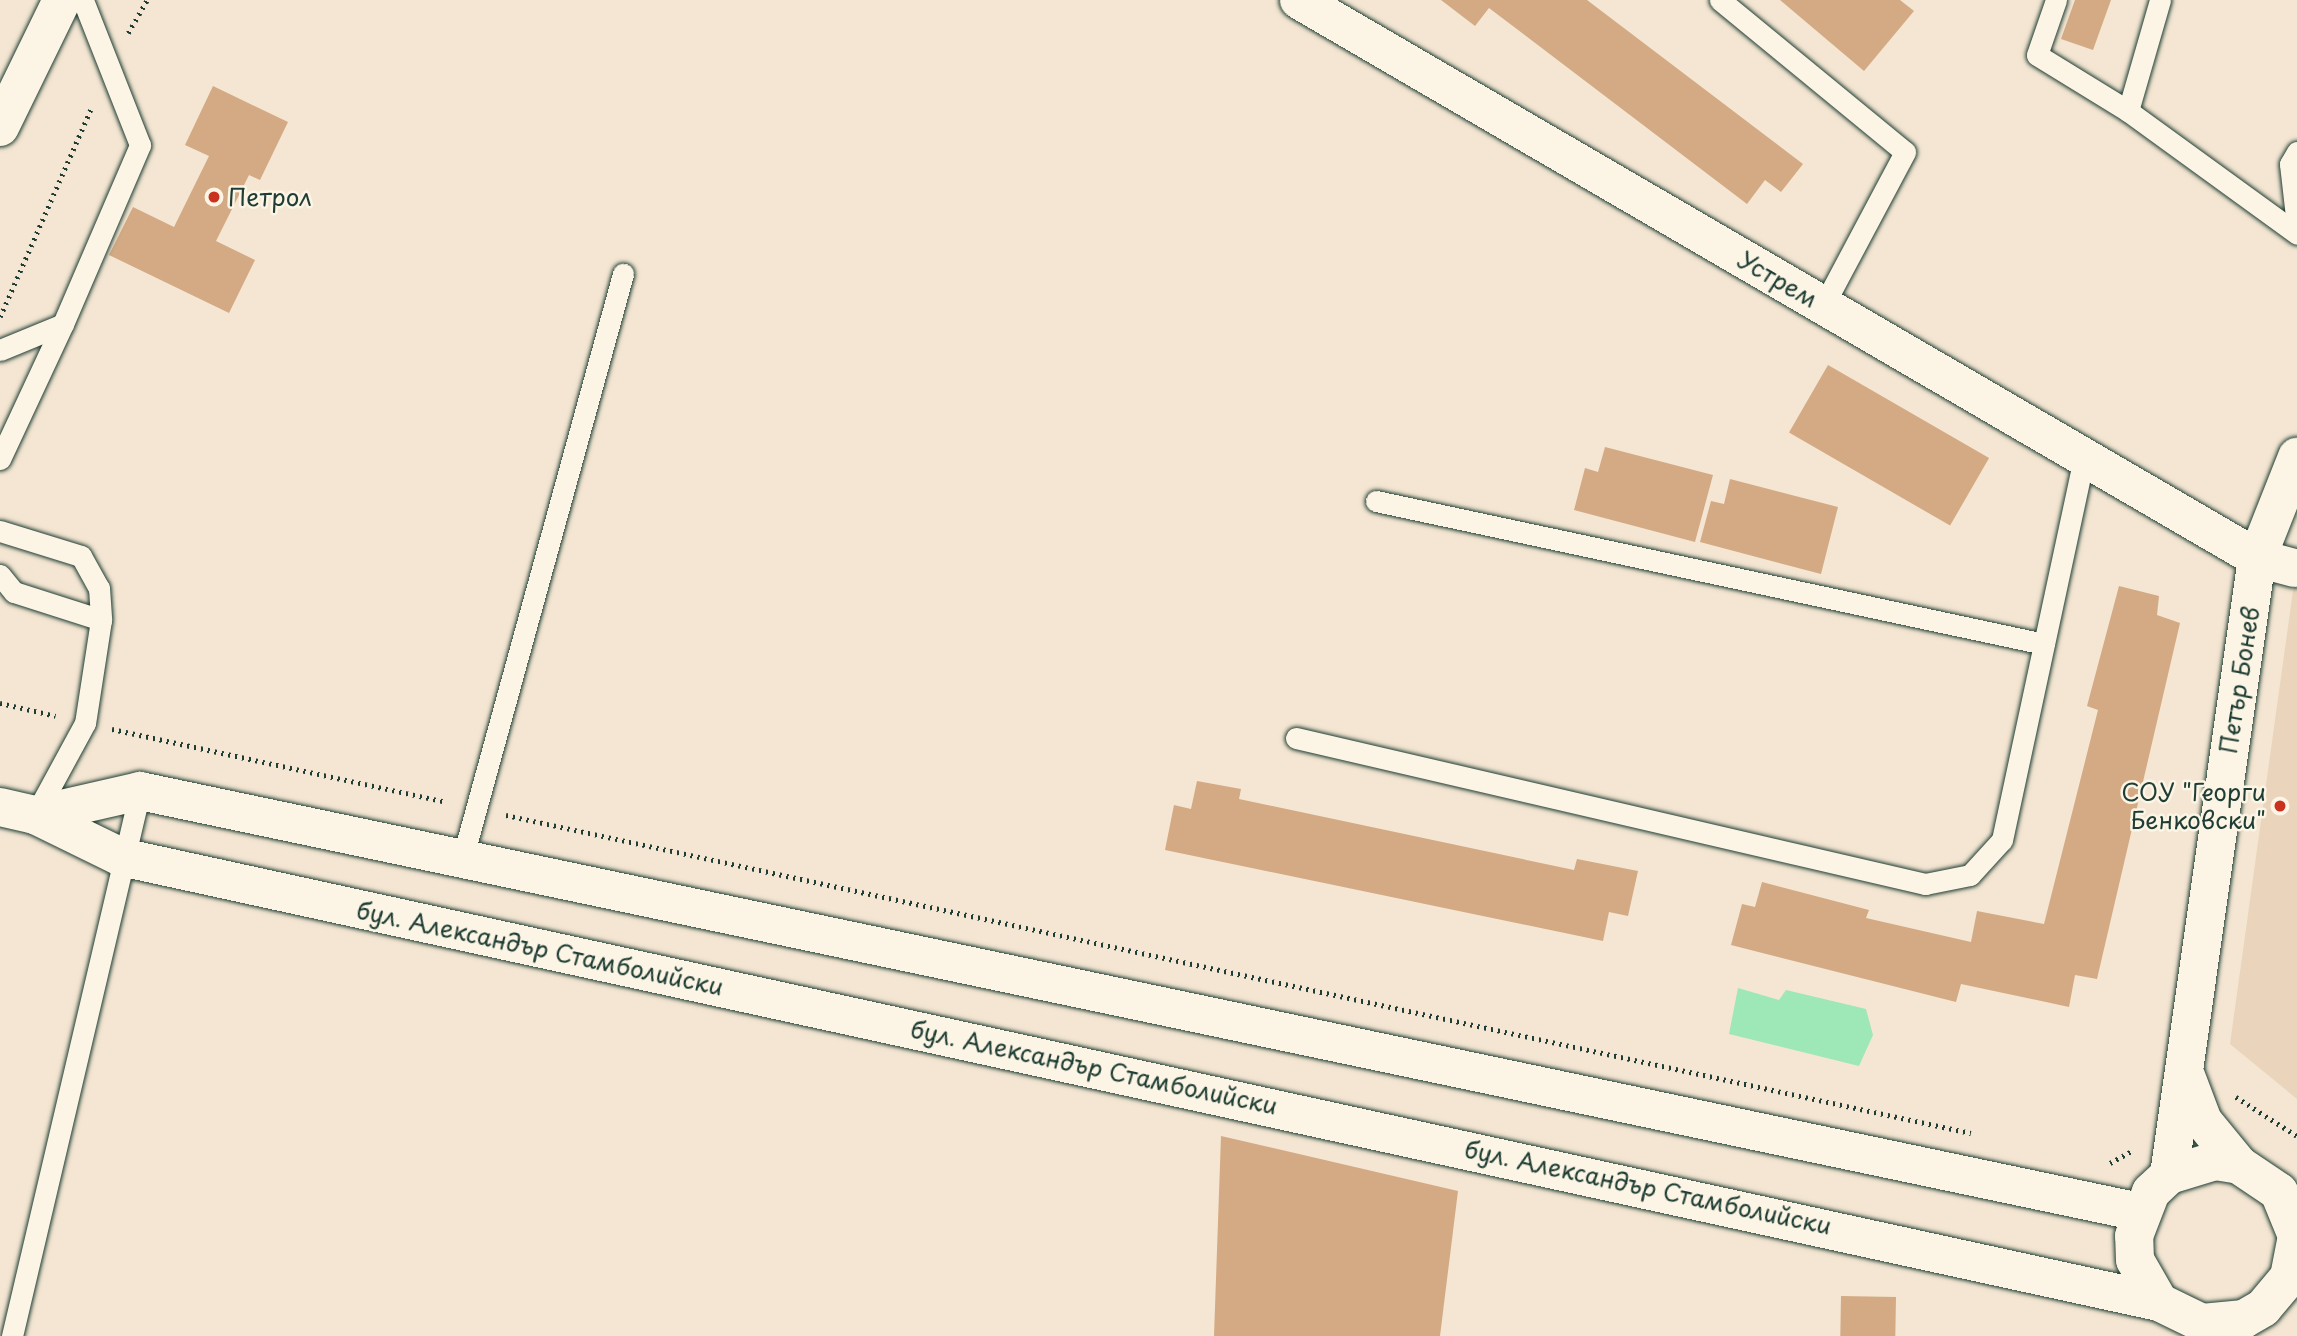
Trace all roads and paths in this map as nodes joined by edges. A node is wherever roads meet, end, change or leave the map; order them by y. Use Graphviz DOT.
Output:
graph roads {
  1 [pos="62,0"];
  2 [pos="83,0"];
  3 [pos="147,0"];
  4 [pos="1299,0"];
  5 [pos="1720,0"];
  6 [pos="2056,0"];
  7 [pos="2160,0"];
  8 [pos="109,67"];
  9 [pos="2128,111"];
  10 [pos="0,127"];
  11 [pos="2297,152"];
  12 [pos="2297,225"];
  13 [pos="2297,234"];
  14 [pos="623,274"];
  15 [pos="1824,306"];
  16 [pos="0,317"];
  17 [pos="63,324"];
  18 [pos="0,350"];
  19 [pos="2084,457"];
  20 [pos="2297,457"];
  21 [pos="0,459"];
  22 [pos="1376,501"];
  23 [pos="0,531"];
  24 [pos="2257,558"];
  25 [pos="2295,568"];
  26 [pos="0,575"];
  27 [pos="101,620"];
  28 [pos="2044,644"];
  29 [pos="0,703"];
  30 [pos="85,723"];
  31 [pos="1296,738"];
  32 [pos="140,791"];
  33 [pos="477,808"];
  34 [pos="18,811"];
  35 [pos="121,857"];
  36 [pos="462,860"];
  37 [pos="2186,1076"];
  38 [pos="1976,1134"];
  39 [pos="2136,1148"];
  40 [pos="2099,1161"];
  41 [pos="2239,1165"];
  42 [pos="2169,1175"];
  43 [pos="2139,1212"];
  44 [pos="2297,1236"];
  45 [pos="2159,1302"];
  46 [pos="2280,1312"];
  47 [pos="2202,1330"];
  48 [pos="12,1336"];
  1 -- 10 [label="main road"];
  2 -- 8 [label="lane"];
  3 -- 8 [label="path"];
  4 -- 15 [label="main road, Устрем"];
  5 -- 15 [label="lane"];
  6 -- 9 [label="lane"];
  7 -- 9 [label="lane"];
  8 -- 16 [label="path"];
  8 -- 17 [label="lane"];
  9 -- 13 [label="lane"];
  11 -- 12 [label="lane"];
  14 -- 33 [label="lane"];
  15 -- 19 [label="main road, Устрем"];
  17 -- 18 [label="lane"];
  17 -- 21 [label="lane"];
  19 -- 24 [label="main road, Устрем"];
  19 -- 28 [label="lane"];
  20 -- 24 [label="main road, Петър Бонев"];
  22 -- 28 [label="lane"];
  23 -- 27 [label="lane"];
  24 -- 25 [label="main road, Устрем"];
  24 -- 37 [label="main road, Петър Бонев"];
  26 -- 27 [label="lane"];
  27 -- 30 [label="lane"];
  28 -- 31 [label="lane"];
  29 -- 30 [label="path"];
  30 -- 33 [label="path"];
  30 -- 34 [label="lane"];
  32 -- 34 [label="main road"];
  32 -- 35 [label="lane"];
  32 -- 36 [label="main road"];
  33 -- 36 [label="lane"];
  33 -- 38 [label="path"];
  34 -- 35 [label="main road, бул. Александър Стамболийски"];
  35 -- 45 [label="main road, бул. Александър Стамболийски"];
  35 -- 48 [label="lane"];
  36 -- 43 [label="main road"];
  37 -- 41 [label="main road, Петър Бонев"];
  37 -- 42 [label="main road, Петър Бонев"];
  39 -- 40 [label="path"];
  41 -- 42 [label="main road"];
  41 -- 44 [label="main road"];
  42 -- 43 [label="main road"];
  43 -- 45 [label="main road"];
  44 -- 46 [label="main road"];
  45 -- 47 [label="main road"];
  46 -- 47 [label="main road"];
}
